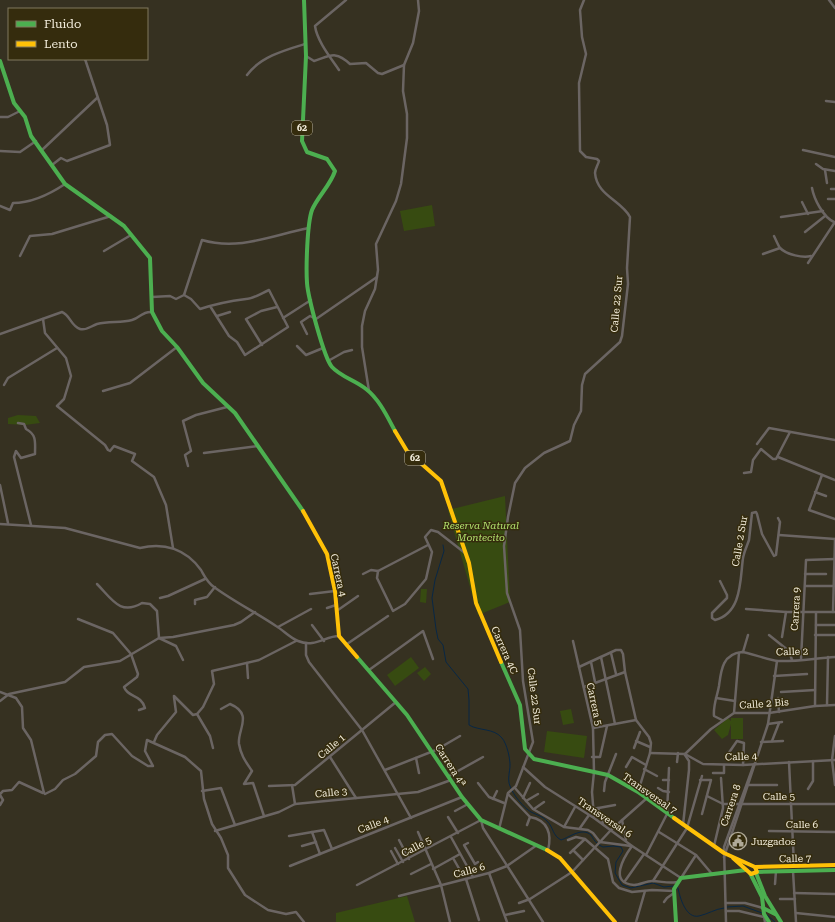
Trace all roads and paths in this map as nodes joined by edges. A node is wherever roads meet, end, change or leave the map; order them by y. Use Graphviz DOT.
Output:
graph roads {
  1 [pos="304,0"];
  2 [pos="346,0"];
  3 [pos="418,0"];
  4 [pos="584,0"];
  5 [pos="829,0"];
  6 [pos="835,8"];
  7 [pos="305,44"];
  8 [pos="328,54"];
  9 [pos="306,56"];
  10 [pos="85,60"];
  11 [pos="0,61"];
  12 [pos="404,66"];
  13 [pos="339,70"];
  14 [pos="247,75"];
  15 [pos="98,98"];
  16 [pos="826,101"];
  17 [pos="835,102"];
  18 [pos="20,111"];
  19 [pos="0,117"];
  20 [pos="36,140"];
  21 [pos="42,150"];
  22 [pos="803,150"];
  23 [pos="0,151"];
  24 [pos="835,157"];
  25 [pos="52,164"];
  26 [pos="816,164"];
  27 [pos="825,170"];
  28 [pos="835,171"];
  29 [pos="827,183"];
  30 [pos="65,184"];
  31 [pos="812,188"];
  32 [pos="835,188"];
  33 [pos="831,189"];
  34 [pos="828,199"];
  35 [pos="835,199"];
  36 [pos="802,202"];
  37 [pos="0,206"];
  38 [pos="823,212"];
  39 [pos="808,214"];
  40 [pos="111,216"];
  41 [pos="781,216"];
  42 [pos="826,216"];
  43 [pos="835,222"];
  44 [pos="309,228"];
  45 [pos="805,232"];
  46 [pos="132,234"];
  47 [pos="774,236"];
  48 [pos="780,248"];
  49 [pos="104,251"];
  50 [pos="763,254"];
  51 [pos="20,256"];
  52 [pos="812,256"];
  53 [pos="808,263"];
  54 [pos="377,277"];
  55 [pos="184,296"];
  56 [pos="152,299"];
  57 [pos="310,300"];
  58 [pos="210,306"];
  59 [pos="277,307"];
  60 [pos="152,312"];
  61 [pos="230,312"];
  62 [pos="216,316"];
  63 [pos="283,318"];
  64 [pos="43,319"];
  65 [pos="316,319"];
  66 [pos="0,334"];
  67 [pos="307,334"];
  68 [pos="262,345"];
  69 [pos="297,346"];
  70 [pos="177,347"];
  71 [pos="57,348"];
  72 [pos="322,348"];
  73 [pos="352,350"];
  74 [pos="328,361"];
  75 [pos="4,385"];
  76 [pos="102,391"];
  77 [pos="369,392"];
  78 [pos="227,407"];
  79 [pos="18,423"];
  80 [pos="791,432"];
  81 [pos="835,440"];
  82 [pos="757,444"];
  83 [pos="258,446"];
  84 [pos="204,453"];
  85 [pos="779,458"];
  86 [pos="188,466"];
  87 [pos="744,473"];
  88 [pos="822,475"];
  89 [pos="835,480"];
  90 [pos="0,485"];
  91 [pos="815,492"];
  92 [pos="826,496"];
  93 [pos="778,518"];
  94 [pos="835,519"];
  95 [pos="8,523"];
  96 [pos="0,524"];
  97 [pos="30,525"];
  98 [pos="779,536"];
  99 [pos="835,539"];
  100 [pos="428,545"];
  101 [pos="173,548"];
  102 [pos="465,553"];
  103 [pos="835,559"];
  104 [pos="378,571"];
  105 [pos="363,574"];
  106 [pos="805,574"];
  107 [pos="826,574"];
  108 [pos="205,579"];
  109 [pos="720,581"];
  110 [pos="97,584"];
  111 [pos="805,586"];
  112 [pos="834,586"];
  113 [pos="215,588"];
  114 [pos="335,591"];
  115 [pos="310,594"];
  116 [pos="358,596"];
  117 [pos="160,598"];
  118 [pos="195,604"];
  119 [pos="337,605"];
  120 [pos="327,608"];
  121 [pos="311,609"];
  122 [pos="746,609"];
  123 [pos="338,610"];
  124 [pos="255,612"];
  125 [pos="786,612"];
  126 [pos="802,612"];
  127 [pos="834,612"];
  128 [pos="816,613"];
  129 [pos="388,616"];
  130 [pos="78,619"];
  131 [pos="312,625"];
  132 [pos="816,625"];
  133 [pos="835,625"];
  134 [pos="278,627"];
  135 [pos="748,635"];
  136 [pos="768,635"];
  137 [pos="815,635"];
  138 [pos="835,635"];
  139 [pos="339,636"];
  140 [pos="782,637"];
  141 [pos="159,638"];
  142 [pos="296,641"];
  143 [pos="324,641"];
  144 [pos="573,641"];
  145 [pos="306,643"];
  146 [pos="347,644"];
  147 [pos="741,652"];
  148 [pos="611,653"];
  149 [pos="131,654"];
  150 [pos="601,657"];
  151 [pos="828,657"];
  152 [pos="835,657"];
  153 [pos="816,658"];
  154 [pos="433,659"];
  155 [pos="801,659"];
  156 [pos="183,660"];
  157 [pos="792,660"];
  158 [pos="777,661"];
  159 [pos="591,662"];
  160 [pos="246,663"];
  161 [pos="579,667"];
  162 [pos="369,670"];
  163 [pos="625,672"];
  164 [pos="616,674"];
  165 [pos="806,674"];
  166 [pos="774,676"];
  167 [pos="248,678"];
  168 [pos="606,678"];
  169 [pos="596,682"];
  170 [pos="584,687"];
  171 [pos="815,690"];
  172 [pos="0,692"];
  173 [pos="781,692"];
  174 [pos="9,694"];
  175 [pos="716,698"];
  176 [pos="778,698"];
  177 [pos="0,701"];
  178 [pos="735,701"];
  179 [pos="396,702"];
  180 [pos="835,705"];
  181 [pos="815,706"];
  182 [pos="827,706"];
  183 [pos="221,709"];
  184 [pos="139,710"];
  185 [pos="779,712"];
  186 [pos="734,713"];
  187 [pos="769,713"];
  188 [pos="197,714"];
  189 [pos="636,720"];
  190 [pos="722,720"];
  191 [pos="615,724"];
  192 [pos="768,724"];
  193 [pos="607,726"];
  194 [pos="593,728"];
  195 [pos="362,730"];
  196 [pos="640,732"];
  197 [pos="460,736"];
  198 [pos="835,736"];
  199 [pos="636,741"];
  200 [pos="772,741"];
  201 [pos="783,741"];
  202 [pos="154,742"];
  203 [pos="762,742"];
  204 [pos="650,747"];
  205 [pos="213,748"];
  206 [pos="634,748"];
  207 [pos="432,750"];
  208 [pos="650,753"];
  209 [pos="678,753"];
  210 [pos="528,754"];
  211 [pos="616,754"];
  212 [pos="685,754"];
  213 [pos="728,754"];
  214 [pos="330,757"];
  215 [pos="592,757"];
  216 [pos="416,758"];
  217 [pos="483,758"];
  218 [pos="834,760"];
  219 [pos="813,761"];
  220 [pos="677,762"];
  221 [pos="755,762"];
  222 [pos="789,762"];
  223 [pos="724,764"];
  224 [pos="646,765"];
  225 [pos="743,765"];
  226 [pos="523,767"];
  227 [pos="626,767"];
  228 [pos="669,768"];
  229 [pos="644,769"];
  230 [pos="386,770"];
  231 [pos="419,772"];
  232 [pos="594,772"];
  233 [pos="713,773"];
  234 [pos="608,775"];
  235 [pos="657,776"];
  236 [pos="702,776"];
  237 [pos="450,778"];
  238 [pos="721,778"];
  239 [pos="663,780"];
  240 [pos="669,780"];
  241 [pos="700,780"];
  242 [pos="530,783"];
  243 [pos="478,784"];
  244 [pos="748,784"];
  245 [pos="777,785"];
  246 [pos="835,785"];
  247 [pos="269,786"];
  248 [pos="292,786"];
  249 [pos="658,788"];
  250 [pos="808,789"];
  251 [pos="202,791"];
  252 [pos="497,791"];
  253 [pos="512,791"];
  254 [pos="604,791"];
  255 [pos="638,792"];
  256 [pos="669,792"];
  257 [pos="45,794"];
  258 [pos="398,794"];
  259 [pos="538,794"];
  260 [pos="0,795"];
  261 [pos="707,796"];
  262 [pos="462,797"];
  263 [pos="356,798"];
  264 [pos="524,798"];
  265 [pos="646,798"];
  266 [pos="493,799"];
  267 [pos="526,801"];
  268 [pos="544,802"];
  269 [pos="504,803"];
  270 [pos="295,804"];
  271 [pos="468,804"];
  272 [pos="723,804"];
  273 [pos="738,804"];
  274 [pos="742,804"];
  275 [pos="792,804"];
  276 [pos="835,804"];
  277 [pos="0,805"];
  278 [pos="615,805"];
  279 [pos="575,807"];
  280 [pos="598,808"];
  281 [pos="533,809"];
  282 [pos="593,809"];
  283 [pos="455,811"];
  284 [pos="667,814"];
  285 [pos="702,814"];
  286 [pos="589,815"];
  287 [pos="264,816"];
  288 [pos="448,817"];
  289 [pos="530,817"];
  290 [pos="411,818"];
  291 [pos="594,818"];
  292 [pos="481,820"];
  293 [pos="622,820"];
  294 [pos="603,824"];
  295 [pos="235,825"];
  296 [pos="527,826"];
  297 [pos="564,827"];
  298 [pos="685,827"];
  299 [pos="580,828"];
  300 [pos="499,829"];
  301 [pos="611,830"];
  302 [pos="215,831"];
  303 [pos="768,831"];
  304 [pos="312,832"];
  305 [pos="418,832"];
  306 [pos="659,832"];
  307 [pos="793,832"];
  308 [pos="835,832"];
  309 [pos="458,833"];
  310 [pos="289,836"];
  311 [pos="451,838"];
  312 [pos="585,839"];
  313 [pos="399,840"];
  314 [pos="568,840"];
  315 [pos="626,840"];
  316 [pos="316,842"];
  317 [pos="468,843"];
  318 [pos="678,843"];
  319 [pos="537,845"];
  320 [pos="597,845"];
  321 [pos="302,846"];
  322 [pos="625,846"];
  323 [pos="632,846"];
  324 [pos="714,847"];
  325 [pos="396,848"];
  326 [pos="332,849"];
  327 [pos="425,850"];
  328 [pos="548,850"];
  329 [pos="573,850"];
  330 [pos="628,850"];
  331 [pos="391,851"];
  332 [pos="570,853"];
  333 [pos="320,854"];
  334 [pos="460,854"];
  335 [pos="645,854"];
  336 [pos="469,855"];
  337 [pos="696,855"];
  338 [pos="725,855"];
  339 [pos="453,858"];
  340 [pos="733,858"];
  341 [pos="409,859"];
  342 [pos="463,859"];
  343 [pos="583,860"];
  344 [pos="403,862"];
  345 [pos="478,862"];
  346 [pos="398,864"];
  347 [pos="431,864"];
  348 [pos="794,865"];
  349 [pos="835,865"];
  350 [pos="290,866"];
  351 [pos="507,866"];
  352 [pos="663,866"];
  353 [pos="754,866"];
  354 [pos="433,869"];
  355 [pos="793,870"];
  356 [pos="835,870"];
  357 [pos="776,871"];
  358 [pos="461,872"];
  359 [pos="572,872"];
  360 [pos="725,872"];
  361 [pos="748,872"];
  362 [pos="756,872"];
  363 [pos="489,873"];
  364 [pos="411,874"];
  365 [pos="712,874"];
  366 [pos="473,877"];
  367 [pos="681,878"];
  368 [pos="466,879"];
  369 [pos="625,881"];
  370 [pos="653,881"];
  371 [pos="775,884"];
  372 [pos="357,885"];
  373 [pos="441,885"];
  374 [pos="675,888"];
  375 [pos="645,891"];
  376 [pos="794,893"];
  377 [pos="835,894"];
  378 [pos="399,896"];
  379 [pos="530,899"];
  380 [pos="780,899"];
  381 [pos="795,899"];
  382 [pos="664,902"];
  383 [pos="519,903"];
  384 [pos="726,904"];
  385 [pos="763,909"];
  386 [pos="726,910"];
  387 [pos="524,911"];
  388 [pos="796,913"];
  389 [pos="776,914"];
  390 [pos="505,915"];
  391 [pos="835,917"];
  392 [pos="764,918"];
  393 [pos="479,920"];
  394 [pos="304,922"];
  395 [pos="450,922"];
  396 [pos="507,922"];
  397 [pos="544,922"];
  398 [pos="615,922"];
  399 [pos="636,922"];
  400 [pos="676,922"];
  401 [pos="726,922"];
  402 [pos="769,922"];
  403 [pos="781,922"];
  404 [pos="796,922"];
  1 -- 7 [label="street, 62"];
  2 -- 8 [label="street"];
  3 -- 12 [label="street"];
  4 -- 210 [label="street, Calle 22 Sur"];
  5 -- 6 [label="street"];
  7 -- 9 [label="street, 62"];
  7 -- 14 [label="street"];
  8 -- 9 [label="street"];
  8 -- 12 [label="street"];
  8 -- 13 [label="street"];
  9 -- 44 [label="street, 62"];
  10 -- 15 [label="street"];
  11 -- 18 [label="street"];
  12 -- 54 [label="street"];
  15 -- 21 [label="street"];
  15 -- 25 [label="street"];
  16 -- 17 [label="street"];
  18 -- 19 [label="street"];
  18 -- 20 [label="street"];
  20 -- 21 [label="street"];
  20 -- 23 [label="street"];
  21 -- 25 [label="street"];
  22 -- 24 [label="street"];
  25 -- 30 [label="street"];
  26 -- 27 [label="street"];
  27 -- 28 [label="street"];
  27 -- 29 [label="street"];
  30 -- 37 [label="street"];
  30 -- 40 [label="street"];
  31 -- 38 [label="street"];
  32 -- 33 [label="street"];
  34 -- 35 [label="street"];
  36 -- 39 [label="street"];
  38 -- 39 [label="street"];
  38 -- 42 [label="street"];
  39 -- 41 [label="street"];
  40 -- 46 [label="street"];
  40 -- 51 [label="street"];
  42 -- 43 [label="street"];
  42 -- 45 [label="street"];
  43 -- 52 [label="street"];
  44 -- 55 [label="street"];
  44 -- 57 [label="street, 62"];
  46 -- 49 [label="street"];
  46 -- 56 [label="street"];
  47 -- 48 [label="street"];
  48 -- 50 [label="street"];
  48 -- 52 [label="street"];
  52 -- 53 [label="street"];
  54 -- 65 [label="street"];
  54 -- 77 [label="street"];
  55 -- 56 [label="street"];
  55 -- 58 [label="street"];
  56 -- 60 [label="street"];
  57 -- 63 [label="street"];
  57 -- 65 [label="street, 62"];
  58 -- 59 [label="street"];
  58 -- 62 [label="street"];
  59 -- 63 [label="street"];
  59 -- 68 [label="street"];
  60 -- 64 [label="street"];
  60 -- 70 [label="street, Carrera 4"];
  61 -- 62 [label="street"];
  62 -- 68 [label="street"];
  63 -- 68 [label="street"];
  64 -- 66 [label="street"];
  64 -- 71 [label="street"];
  65 -- 67 [label="street"];
  65 -- 72 [label="street, 62"];
  69 -- 72 [label="street"];
  70 -- 76 [label="street"];
  70 -- 78 [label="street, Carrera 4"];
  71 -- 75 [label="street"];
  71 -- 101 [label="street"];
  72 -- 74 [label="street, 62"];
  73 -- 74 [label="street"];
  74 -- 77 [label="street, 62"];
  77 -- 102 [label="street, 62"];
  78 -- 83 [label="street, Carrera 4"];
  78 -- 86 [label="street"];
  79 -- 97 [label="street"];
  80 -- 81 [label="street"];
  80 -- 82 [label="street"];
  80 -- 85 [label="street"];
  83 -- 84 [label="street"];
  83 -- 114 [label="street, Carrera 4"];
  85 -- 87 [label="street"];
  85 -- 88 [label="street"];
  88 -- 89 [label="street"];
  88 -- 91 [label="street"];
  90 -- 95 [label="street"];
  91 -- 92 [label="street"];
  91 -- 94 [label="street"];
  93 -- 98 [label="street"];
  95 -- 96 [label="street"];
  95 -- 97 [label="street"];
  97 -- 101 [label="street"];
  98 -- 99 [label="street"];
  98 -- 109 [label="street, Calle 2 Sur"];
  99 -- 103 [label="street"];
  100 -- 102 [label="street"];
  100 -- 104 [label="street"];
  100 -- 104 [label="street"];
  101 -- 108 [label="street"];
  102 -- 210 [label="street, Carrera 4C / 62"];
  103 -- 106 [label="street, Carrera 9"];
  103 -- 112 [label="street"];
  104 -- 105 [label="street"];
  106 -- 107 [label="street"];
  106 -- 111 [label="street, Carrera 9"];
  108 -- 113 [label="street"];
  108 -- 117 [label="street"];
  110 -- 141 [label="street"];
  111 -- 112 [label="street"];
  111 -- 126 [label="street, Carrera 9"];
  112 -- 127 [label="street"];
  113 -- 118 [label="street"];
  113 -- 124 [label="street"];
  114 -- 115 [label="street"];
  114 -- 119 [label="street, Carrera 4"];
  116 -- 123 [label="street"];
  119 -- 120 [label="street"];
  119 -- 123 [label="street, Carrera 4"];
  121 -- 134 [label="street"];
  122 -- 125 [label="street"];
  123 -- 139 [label="street, Carrera 4"];
  124 -- 134 [label="street"];
  124 -- 141 [label="street"];
  125 -- 126 [label="street"];
  125 -- 140 [label="street"];
  126 -- 128 [label="street"];
  126 -- 155 [label="street, Carrera 9"];
  127 -- 128 [label="street"];
  128 -- 132 [label="street"];
  129 -- 146 [label="street"];
  130 -- 149 [label="street"];
  131 -- 143 [label="street"];
  132 -- 133 [label="street"];
  132 -- 137 [label="street"];
  134 -- 142 [label="street"];
  135 -- 147 [label="street"];
  136 -- 157 [label="street"];
  137 -- 138 [label="street"];
  137 -- 153 [label="street"];
  139 -- 143 [label="street"];
  139 -- 146 [label="street, Carrera 4ª"];
  141 -- 149 [label="street"];
  141 -- 156 [label="street"];
  142 -- 145 [label="street"];
  142 -- 160 [label="street"];
  143 -- 145 [label="street"];
  144 -- 161 [label="street, Carrera 5"];
  145 -- 195 [label="street"];
  146 -- 162 [label="street, Carrera 4ª"];
  147 -- 158 [label="street, Calle 2"];
  147 -- 175 [label="street"];
  147 -- 178 [label="street"];
  148 -- 150 [label="street"];
  148 -- 163 [label="street"];
  148 -- 164 [label="street"];
  149 -- 174 [label="street"];
  149 -- 184 [label="street"];
  150 -- 159 [label="street"];
  150 -- 168 [label="street"];
  151 -- 152 [label="street, Calle 2"];
  151 -- 153 [label="street, Calle 2"];
  151 -- 182 [label="street"];
  153 -- 155 [label="street, Calle 2"];
  153 -- 171 [label="street"];
  154 -- 162 [label="street"];
  155 -- 157 [label="street, Calle 2"];
  157 -- 158 [label="street, Calle 2"];
  158 -- 166 [label="street, Carrera 8"];
  159 -- 161 [label="street"];
  159 -- 169 [label="street"];
  160 -- 167 [label="street"];
  160 -- 188 [label="street"];
  161 -- 170 [label="street, Carrera 5"];
  162 -- 179 [label="street, Carrera 4ª"];
  163 -- 164 [label="street"];
  163 -- 189 [label="street"];
  164 -- 168 [label="street"];
  165 -- 166 [label="street"];
  166 -- 187 [label="street, Carrera 8"];
  168 -- 169 [label="street"];
  168 -- 191 [label="street"];
  169 -- 170 [label="street"];
  170 -- 194 [label="street, Carrera 5"];
  171 -- 173 [label="street"];
  171 -- 181 [label="street"];
  172 -- 174 [label="street"];
  174 -- 177 [label="street"];
  174 -- 260 [label="street"];
  175 -- 178 [label="street"];
  175 -- 190 [label="street"];
  176 -- 185 [label="street"];
  178 -- 186 [label="street"];
  179 -- 195 [label="street, Calle 1"];
  179 -- 207 [label="street, Carrera 4ª"];
  180 -- 182 [label="street, Calle 2 Bis"];
  181 -- 182 [label="street, Calle 2 Bis"];
  181 -- 185 [label="street, Calle 2 Bis"];
  183 -- 287 [label="street"];
  185 -- 187 [label="street, Calle 2 Bis"];
  186 -- 187 [label="street, Calle 2 Bis"];
  186 -- 190 [label="street, Calle 2 Bis"];
  187 -- 192 [label="street, Carrera 8"];
  188 -- 202 [label="street"];
  188 -- 205 [label="street"];
  189 -- 191 [label="street"];
  189 -- 204 [label="street"];
  190 -- 212 [label="street, Calle 2 Bis"];
  191 -- 193 [label="street"];
  192 -- 200 [label="street"];
  192 -- 203 [label="street, Carrera 8"];
  193 -- 194 [label="street"];
  193 -- 215 [label="street"];
  194 -- 215 [label="street, Carrera 5"];
  195 -- 214 [label="street, Calle 1"];
  195 -- 230 [label="street"];
  196 -- 199 [label="street"];
  197 -- 207 [label="street"];
  198 -- 218 [label="street"];
  199 -- 204 [label="street"];
  199 -- 206 [label="street"];
  200 -- 201 [label="street"];
  200 -- 203 [label="street"];
  202 -- 251 [label="street"];
  202 -- 257 [label="street"];
  203 -- 221 [label="street, Carrera 8"];
  204 -- 208 [label="street"];
  207 -- 216 [label="street"];
  207 -- 237 [label="street, Carrera 4ª"];
  208 -- 209 [label="street, Calle 4"];
  208 -- 224 [label="street"];
  209 -- 212 [label="street, Calle 4"];
  209 -- 220 [label="street"];
  210 -- 226 [label="street"];
  210 -- 232 [label="street, Transversal 7"];
  211 -- 234 [label="street"];
  212 -- 223 [label="street, Calle 4"];
  212 -- 298 [label="street"];
  213 -- 225 [label="street"];
  214 -- 248 [label="street, Calle 1"];
  214 -- 263 [label="street"];
  215 -- 232 [label="street, Carrera 5"];
  216 -- 230 [label="street"];
  216 -- 231 [label="street"];
  217 -- 237 [label="street, Calle 3"];
  218 -- 219 [label="street, Calle 4"];
  218 -- 246 [label="street"];
  219 -- 222 [label="street, Calle 4"];
  219 -- 250 [label="street"];
  221 -- 222 [label="street, Calle 4"];
  221 -- 225 [label="street, Calle 4"];
  221 -- 244 [label="street, Carrera 8"];
  221 -- 273 [label="street, Carrera 8"];
  222 -- 275 [label="street"];
  223 -- 225 [label="street, Calle 4"];
  223 -- 233 [label="street"];
  224 -- 227 [label="street"];
  224 -- 229 [label="street"];
  226 -- 253 [label="street"];
  226 -- 279 [label="street, Transversal 6"];
  228 -- 240 [label="street"];
  229 -- 235 [label="street"];
  229 -- 255 [label="street"];
  230 -- 258 [label="street"];
  232 -- 234 [label="street, Transversal 7"];
  232 -- 282 [label="street, Carrera 5"];
  234 -- 254 [label="street"];
  234 -- 255 [label="street, Transversal 7"];
  236 -- 241 [label="street"];
  237 -- 258 [label="street, Calle 3"];
  237 -- 262 [label="street, Carrera 4ª"];
  238 -- 272 [label="street"];
  239 -- 240 [label="street"];
  240 -- 256 [label="street"];
  241 -- 261 [label="street"];
  241 -- 298 [label="street"];
  242 -- 264 [label="street"];
  243 -- 266 [label="street"];
  244 -- 245 [label="street"];
  244 -- 274 [label="street, Carrera 8"];
  247 -- 248 [label="street"];
  248 -- 270 [label="street"];
  249 -- 256 [label="street"];
  251 -- 295 [label="street"];
  251 -- 302 [label="street"];
  252 -- 266 [label="street"];
  253 -- 264 [label="street"];
  253 -- 269 [label="street"];
  253 -- 289 [label="street"];
  255 -- 265 [label="street, Transversal 7"];
  256 -- 284 [label="street"];
  258 -- 263 [label="street, Calle 3"];
  258 -- 290 [label="street"];
  259 -- 267 [label="street"];
  260 -- 277 [label="street"];
  261 -- 272 [label="street"];
  261 -- 285 [label="street"];
  262 -- 271 [label="street, Carrera 4ª"];
  262 -- 290 [label="street, Calle 4"];
  263 -- 270 [label="street, Calle 3"];
  264 -- 267 [label="street"];
  265 -- 284 [label="street, Transversal 7"];
  265 -- 293 [label="street"];
  266 -- 269 [label="street"];
  267 -- 281 [label="street"];
  268 -- 281 [label="street"];
  269 -- 300 [label="street"];
  270 -- 287 [label="street, Calle 3"];
  271 -- 283 [label="street"];
  271 -- 292 [label="street, Carrera 4ª"];
  272 -- 273 [label="street, Calle 5"];
  272 -- 324 [label="street"];
  273 -- 274 [label="street, Calle 5"];
  273 -- 338 [label="street, Carrera 8"];
  274 -- 275 [label="street, Calle 5"];
  274 -- 338 [label="street, Carrera 8"];
  275 -- 276 [label="street, Calle 5"];
  275 -- 307 [label="street"];
  278 -- 280 [label="street"];
  279 -- 286 [label="street, Transversal 6"];
  279 -- 297 [label="street"];
  280 -- 282 [label="street"];
  280 -- 294 [label="street"];
  281 -- 297 [label="street"];
  282 -- 291 [label="street, Carrera 5"];
  284 -- 298 [label="street, Transversal 7"];
  284 -- 306 [label="street"];
  286 -- 291 [label="street, Transversal 6"];
  286 -- 299 [label="street"];
  287 -- 295 [label="street, Calle 3"];
  288 -- 309 [label="street"];
  289 -- 296 [label="street"];
  289 -- 328 [label="street"];
  290 -- 326 [label="street, Calle 4"];
  291 -- 294 [label="street, Transversal 6"];
  292 -- 300 [label="street, Carrera 4ª"];
  292 -- 309 [label="street, Calle 5"];
  292 -- 351 [label="street"];
  293 -- 301 [label="street"];
  293 -- 315 [label="street"];
  294 -- 301 [label="street, Transversal 6"];
  295 -- 302 [label="street, Calle 3"];
  297 -- 299 [label="street"];
  298 -- 318 [label="street"];
  298 -- 324 [label="street, Transversal 7"];
  299 -- 320 [label="street"];
  300 -- 319 [label="street, Carrera 4ª"];
  301 -- 315 [label="street, Transversal 6"];
  301 -- 320 [label="street"];
  302 -- 394 [label="street"];
  303 -- 307 [label="street, Calle 6"];
  304 -- 310 [label="street"];
  304 -- 316 [label="street"];
  304 -- 326 [label="street"];
  305 -- 327 [label="street"];
  306 -- 318 [label="street"];
  306 -- 335 [label="street"];
  307 -- 308 [label="street, Calle 6"];
  307 -- 348 [label="street"];
  309 -- 311 [label="street, Calle 5"];
  311 -- 327 [label="street, Calle 5"];
  311 -- 334 [label="street"];
  312 -- 314 [label="street"];
  312 -- 320 [label="street"];
  312 -- 329 [label="street"];
  313 -- 341 [label="street"];
  315 -- 323 [label="street, Transversal 6"];
  316 -- 321 [label="street"];
  316 -- 333 [label="street"];
  317 -- 336 [label="street"];
  318 -- 337 [label="street"];
  318 -- 352 [label="street"];
  319 -- 328 [label="street, Carrera 4ª"];
  319 -- 351 [label="street, Calle 6"];
  320 -- 322 [label="street"];
  320 -- 343 [label="street"];
  320 -- 375 [label="street"];
  322 -- 323 [label="street"];
  322 -- 330 [label="street"];
  323 -- 330 [label="street"];
  323 -- 335 [label="street, Transversal 6"];
  324 -- 338 [label="street, Transversal 7"];
  325 -- 344 [label="street"];
  326 -- 333 [label="street, Calle 4"];
  327 -- 341 [label="street, Calle 5"];
  327 -- 347 [label="street"];
  328 -- 359 [label="street, Carrera 4ª"];
  329 -- 332 [label="street"];
  329 -- 343 [label="street"];
  330 -- 369 [label="street"];
  331 -- 346 [label="street"];
  333 -- 350 [label="street, Calle 4"];
  334 -- 339 [label="street"];
  334 -- 342 [label="street"];
  335 -- 352 [label="street, Transversal 6"];
  335 -- 369 [label="street"];
  336 -- 342 [label="street"];
  336 -- 345 [label="street"];
  337 -- 365 [label="street"];
  337 -- 367 [label="street"];
  338 -- 340 [label="street, Transversal 7"];
  338 -- 360 [label="street, Carrera 8"];
  339 -- 354 [label="street"];
  339 -- 358 [label="street"];
  340 -- 353 [label="street, Transversal 7"];
  340 -- 361 [label="street, Transversal 7"];
  341 -- 344 [label="street, Calle 5"];
  342 -- 366 [label="street"];
  343 -- 359 [label="street"];
  344 -- 346 [label="street, Calle 5"];
  346 -- 372 [label="street, Calle 5"];
  347 -- 354 [label="street"];
  347 -- 364 [label="street"];
  348 -- 349 [label="street, Calle 7"];
  348 -- 353 [label="street, Calle 7"];
  351 -- 363 [label="street, Calle 6"];
  351 -- 379 [label="street"];
  352 -- 367 [label="street, Transversal 6"];
  352 -- 370 [label="street"];
  353 -- 361 [label="street"];
  353 -- 362 [label="street"];
  354 -- 373 [label="street"];
  355 -- 356 [label="street, Calle 7"];
  355 -- 357 [label="street, Calle 7"];
  355 -- 376 [label="street"];
  357 -- 362 [label="street, Calle 7"];
  357 -- 371 [label="street"];
  359 -- 379 [label="street"];
  359 -- 398 [label="street, Carrera 4ª"];
  360 -- 361 [label="street"];
  360 -- 365 [label="street"];
  360 -- 384 [label="street, Carrera 8"];
  361 -- 362 [label="street, Calle 7"];
  361 -- 385 [label="street"];
  362 -- 389 [label="street"];
  363 -- 366 [label="street, Calle 6"];
  363 -- 390 [label="street"];
  365 -- 367 [label="street"];
  366 -- 368 [label="street, Calle 6"];
  367 -- 374 [label="street"];
  368 -- 373 [label="street, Calle 6"];
  368 -- 393 [label="street"];
  369 -- 370 [label="street"];
  370 -- 374 [label="street"];
  373 -- 378 [label="street, Calle 6"];
  373 -- 395 [label="street"];
  374 -- 375 [label="street"];
  374 -- 382 [label="street"];
  374 -- 400 [label="street"];
  375 -- 399 [label="street"];
  376 -- 377 [label="street"];
  376 -- 381 [label="street"];
  379 -- 383 [label="street"];
  379 -- 397 [label="street"];
  380 -- 381 [label="street"];
  381 -- 388 [label="street"];
  384 -- 385 [label="street"];
  384 -- 386 [label="street, Carrera 8"];
  385 -- 389 [label="street"];
  385 -- 392 [label="street"];
  386 -- 392 [label="street"];
  386 -- 401 [label="street, Carrera 8"];
  387 -- 390 [label="street"];
  388 -- 391 [label="street"];
  388 -- 404 [label="street"];
  389 -- 403 [label="street"];
  390 -- 396 [label="street"];
  392 -- 402 [label="street"];
}
